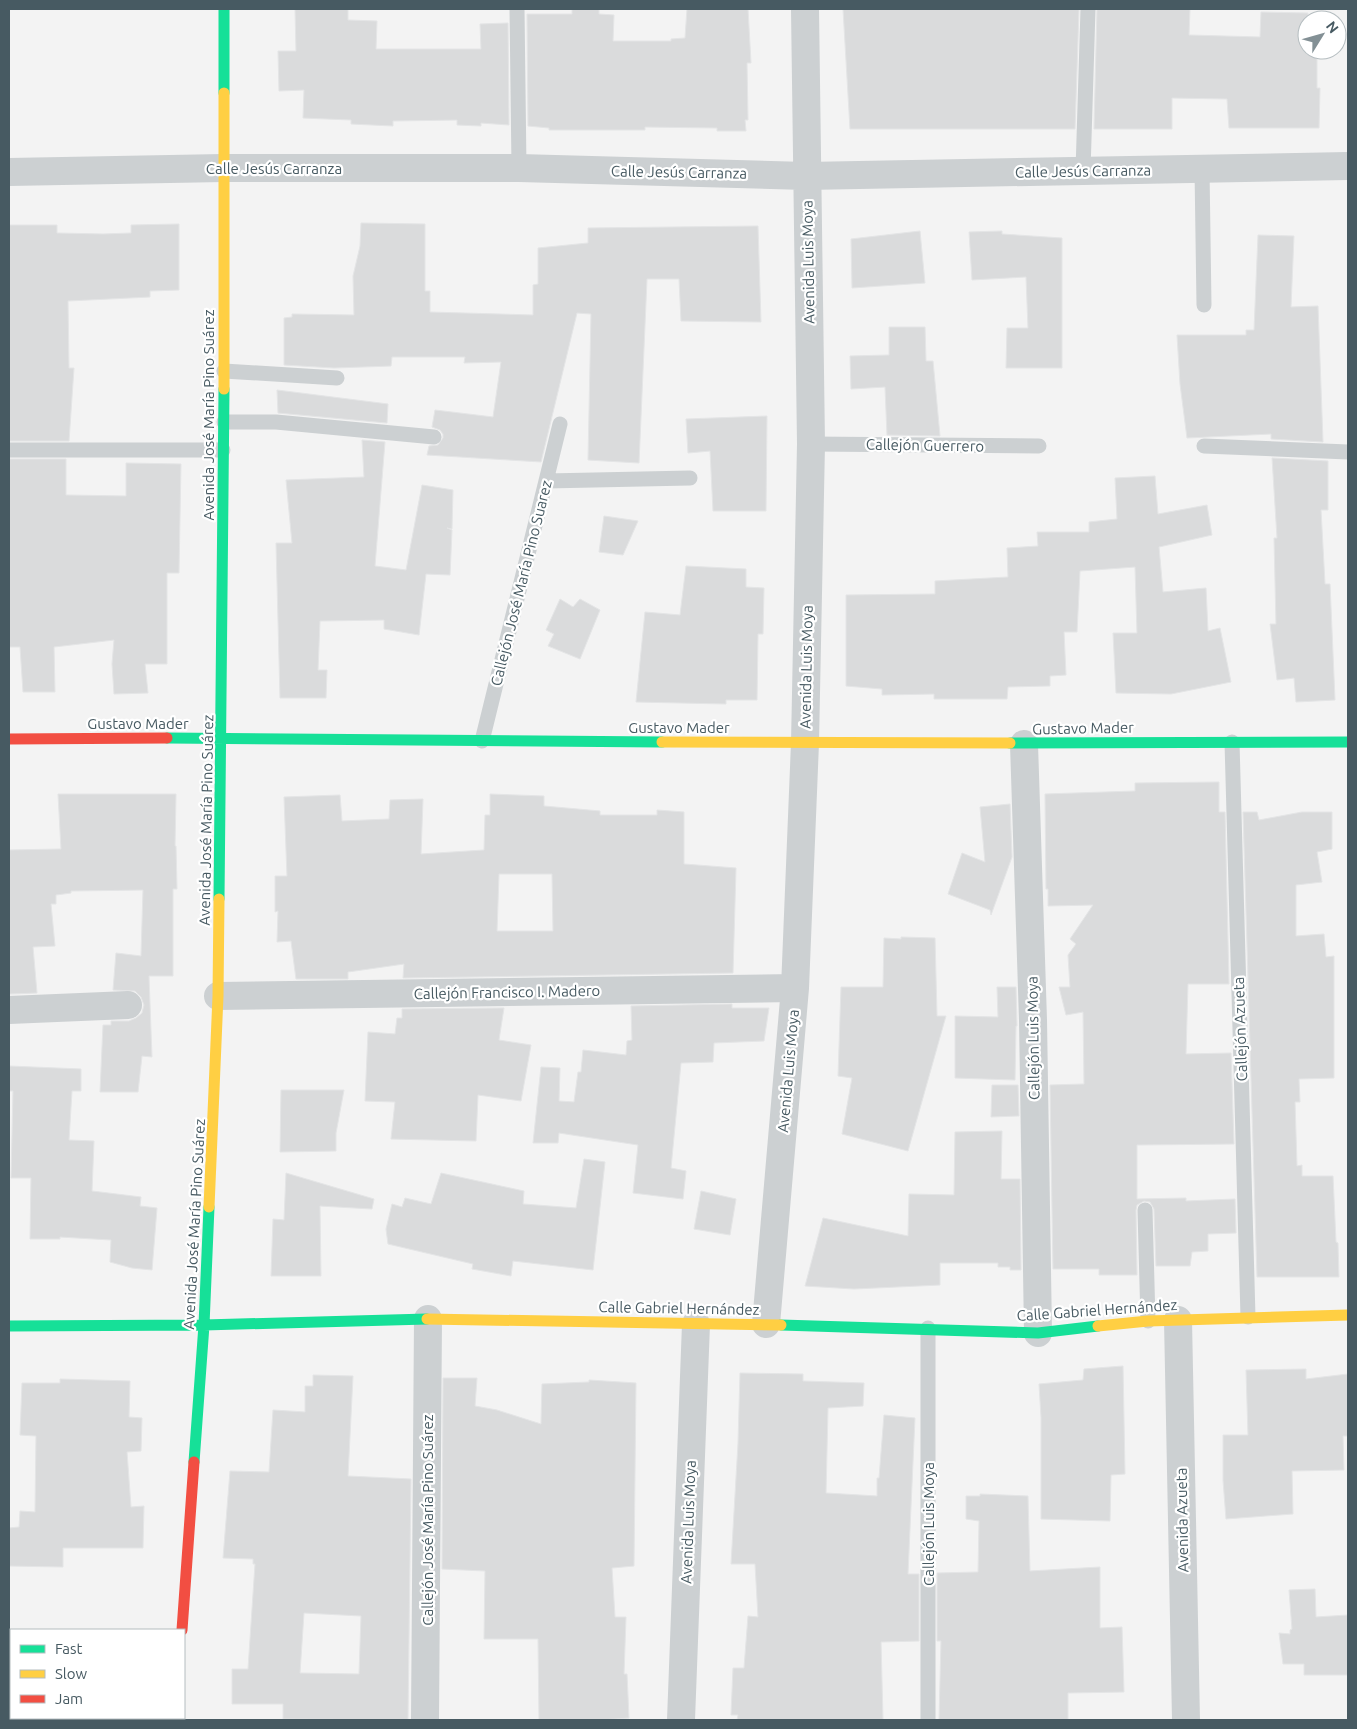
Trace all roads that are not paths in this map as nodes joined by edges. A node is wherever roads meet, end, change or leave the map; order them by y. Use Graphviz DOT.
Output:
graph roads {
  1 [pos="224,9"];
  2 [pos="517,9"];
  3 [pos="805,9"];
  4 [pos="1088,9"];
  5 [pos="1348,166"];
  6 [pos="223,168"];
  7 [pos="519,168"];
  8 [pos="1202,169"];
  9 [pos="1083,171"];
  10 [pos="9,172"];
  11 [pos="806,176"];
  12 [pos="1204,305"];
  13 [pos="224,372"];
  14 [pos="337,378"];
  15 [pos="224,422"];
  16 [pos="560,424"];
  17 [pos="434,437"];
  18 [pos="811,444"];
  19 [pos="1039,446"];
  20 [pos="1204,446"];
  21 [pos="9,450"];
  22 [pos="223,450"];
  23 [pos="1348,452"];
  24 [pos="690,478"];
  25 [pos="546,481"];
  26 [pos="9,738"];
  27 [pos="222,738"];
  28 [pos="482,741"];
  29 [pos="1232,742"];
  30 [pos="1348,742"];
  31 [pos="805,743"];
  32 [pos="1024,744"];
  33 [pos="796,988"];
  34 [pos="218,996"];
  35 [pos="128,1005"];
  36 [pos="9,1010"];
  37 [pos="1146,1210"];
  38 [pos="1348,1315"];
  39 [pos="1248,1317"];
  40 [pos="428,1319"];
  41 [pos="1178,1320"];
  42 [pos="1148,1321"];
  43 [pos="696,1324"];
  44 [pos="766,1324"];
  45 [pos="204,1325"];
  46 [pos="9,1326"];
  47 [pos="928,1328"];
  48 [pos="1038,1333"];
  49 [pos="182,1629"];
  50 [pos="425,1720"];
  51 [pos="681,1720"];
  52 [pos="928,1720"];
  53 [pos="1186,1720"];
  1 -- 6 [label="street, Avenida José María Pino Suárez"];
  2 -- 7 [label="lane"];
  3 -- 11 [label="street, Avenida Luis Moya"];
  4 -- 9 [label="lane"];
  5 -- 8 [label="street, Calle Jesús Carranza"];
  6 -- 7 [label="street, Calle Jesús Carranza"];
  6 -- 10 [label="street, Calle Jesús Carranza"];
  6 -- 13 [label="street, Avenida José María Pino Suárez"];
  7 -- 11 [label="street, Calle Jesús Carranza"];
  8 -- 9 [label="street, Calle Jesús Carranza"];
  8 -- 12 [label="lane"];
  9 -- 11 [label="street, Calle Jesús Carranza"];
  11 -- 18 [label="street, Avenida Luis Moya"];
  13 -- 14 [label="lane"];
  13 -- 15 [label="street, Avenida José María Pino Suárez"];
  15 -- 17 [label="lane"];
  15 -- 22 [label="street, Avenida José María Pino Suárez"];
  16 -- 25 [label="lane, Callejón José María Pino Suarez"];
  18 -- 19 [label="lane, Callejón Guerrero"];
  18 -- 31 [label="street, Avenida Luis Moya"];
  20 -- 23 [label="lane"];
  21 -- 22 [label="lane"];
  22 -- 27 [label="street, Avenida José María Pino Suárez"];
  24 -- 25 [label="lane"];
  25 -- 28 [label="lane, Callejón José María Pino Suarez"];
  26 -- 27 [label="street, Gustavo Mader"];
  27 -- 28 [label="street, Gustavo Mader"];
  27 -- 34 [label="street, Avenida José María Pino Suárez"];
  28 -- 31 [label="street, Gustavo Mader"];
  29 -- 30 [label="street, Gustavo Mader"];
  29 -- 32 [label="street, Gustavo Mader"];
  29 -- 39 [label="lane, Callejón Azueta"];
  31 -- 32 [label="street, Gustavo Mader"];
  31 -- 33 [label="street, Avenida Luis Moya"];
  32 -- 48 [label="street, Callejón Luis Moya"];
  33 -- 34 [label="street, Callejón Francisco I. Madero"];
  33 -- 44 [label="street, Avenida Luis Moya"];
  34 -- 45 [label="street, Avenida José María Pino Suárez"];
  35 -- 36 [label="street"];
  37 -- 42 [label="lane"];
  38 -- 39 [label="street, Calle Gabriel Hernández"];
  39 -- 41 [label="street, Calle Gabriel Hernández"];
  40 -- 43 [label="street, Calle Gabriel Hernández"];
  40 -- 45 [label="street, Calle Gabriel Hernández"];
  40 -- 50 [label="street, Callejón José María Pino Suárez"];
  41 -- 42 [label="street, Calle Gabriel Hernández"];
  41 -- 53 [label="street, Avenida Azueta"];
  42 -- 48 [label="street, Calle Gabriel Hernández"];
  43 -- 44 [label="street, Calle Gabriel Hernández"];
  43 -- 51 [label="street, Avenida Luis Moya"];
  44 -- 47 [label="street, Calle Gabriel Hernández"];
  45 -- 46 [label="street, Calle Gabriel Hernández"];
  45 -- 49 [label="street, Avenida José María Pino Suárez"];
  47 -- 48 [label="street, Calle Gabriel Hernández"];
  47 -- 52 [label="lane, Callejón Luis Moya"];
}
